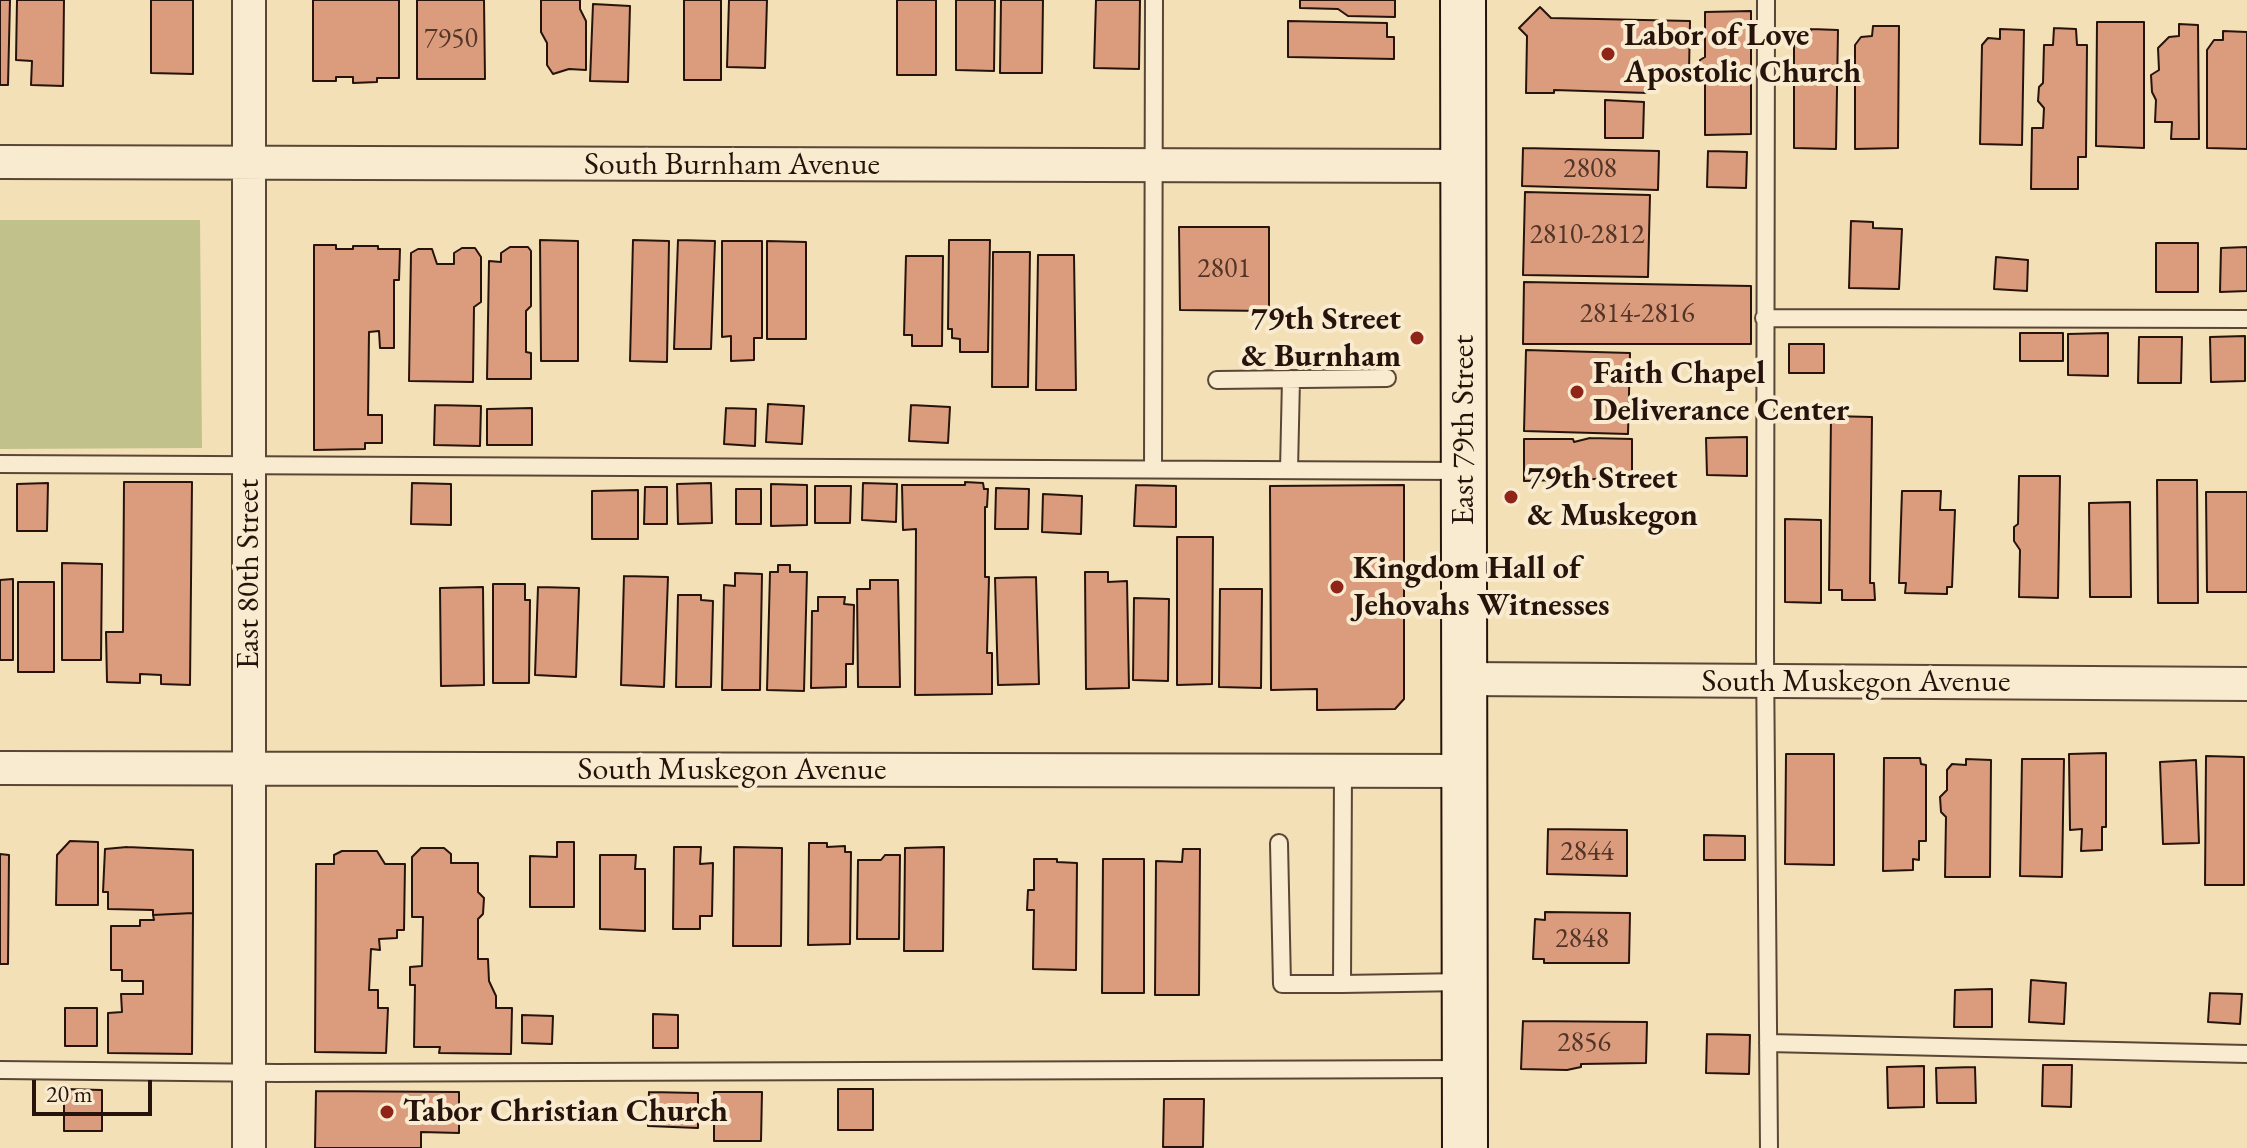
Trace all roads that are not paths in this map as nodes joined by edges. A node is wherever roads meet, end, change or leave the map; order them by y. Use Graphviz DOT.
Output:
graph roads {
  1 [pos="249,0"];
  2 [pos="1154,0"];
  3 [pos="1463,0"];
  4 [pos="1766,0"];
  5 [pos="0,162"];
  6 [pos="249,162"];
  7 [pos="1463,166"];
  8 [pos="1154,167"];
  9 [pos="1764,318"];
  10 [pos="2247,319"];
  11 [pos="1387,378"];
  12 [pos="1291,379"];
  13 [pos="1217,380"];
  14 [pos="0,464"];
  15 [pos="249,465"];
  16 [pos="1153,469"];
  17 [pos="1289,470"];
  18 [pos="1464,471"];
  19 [pos="1464,679"];
  20 [pos="1765,681"];
  21 [pos="2247,684"];
  22 [pos="0,768"];
  23 [pos="249,768"];
  24 [pos="1343,771"];
  25 [pos="1464,771"];
  26 [pos="1279,843"];
  27 [pos="1464,982"];
  28 [pos="1342,984"];
  29 [pos="1768,1043"];
  30 [pos="2247,1054"];
  31 [pos="1465,1069"];
  32 [pos="0,1070"];
  33 [pos="249,1073"];
  34 [pos="249,1148"];
  35 [pos="1465,1148"];
  36 [pos="1769,1148"];
  1 -- 6 [label="street, East 80th Street"];
  2 -- 8 [label="lane"];
  3 -- 7 [label="main road, East 79th Street"];
  4 -- 9 [label="lane"];
  5 -- 6 [label="street, South Burnham Avenue"];
  6 -- 8 [label="street, South Burnham Avenue"];
  6 -- 15 [label="street, East 80th Street"];
  7 -- 8 [label="street, South Burnham Avenue"];
  7 -- 18 [label="main road, East 79th Street"];
  8 -- 16 [label="lane"];
  9 -- 10 [label="lane"];
  9 -- 20 [label="lane"];
  11 -- 12 [label="lane"];
  12 -- 13 [label="lane"];
  12 -- 17 [label="lane"];
  14 -- 15 [label="lane"];
  15 -- 16 [label="lane"];
  15 -- 23 [label="street, East 80th Street"];
  16 -- 17 [label="lane"];
  17 -- 18 [label="lane"];
  18 -- 19 [label="main road, East 79th Street"];
  19 -- 20 [label="street, South Muskegon Avenue"];
  19 -- 25 [label="main road, East 79th Street"];
  20 -- 21 [label="street, South Muskegon Avenue"];
  20 -- 29 [label="lane"];
  22 -- 23 [label="street, South Muskegon Avenue"];
  23 -- 24 [label="street, South Muskegon Avenue"];
  23 -- 33 [label="street, East 80th Street"];
  24 -- 25 [label="street, South Muskegon Avenue"];
  24 -- 28 [label="lane"];
  25 -- 27 [label="main road, East 79th Street"];
  26 -- 28 [label="lane"];
  27 -- 28 [label="lane"];
  27 -- 31 [label="main road, East 79th Street"];
  29 -- 30 [label="lane"];
  29 -- 36 [label="lane"];
  31 -- 33 [label="lane"];
  31 -- 35 [label="main road, East 79th Street"];
  32 -- 33 [label="lane"];
  33 -- 34 [label="street, East 80th Street"];
}
